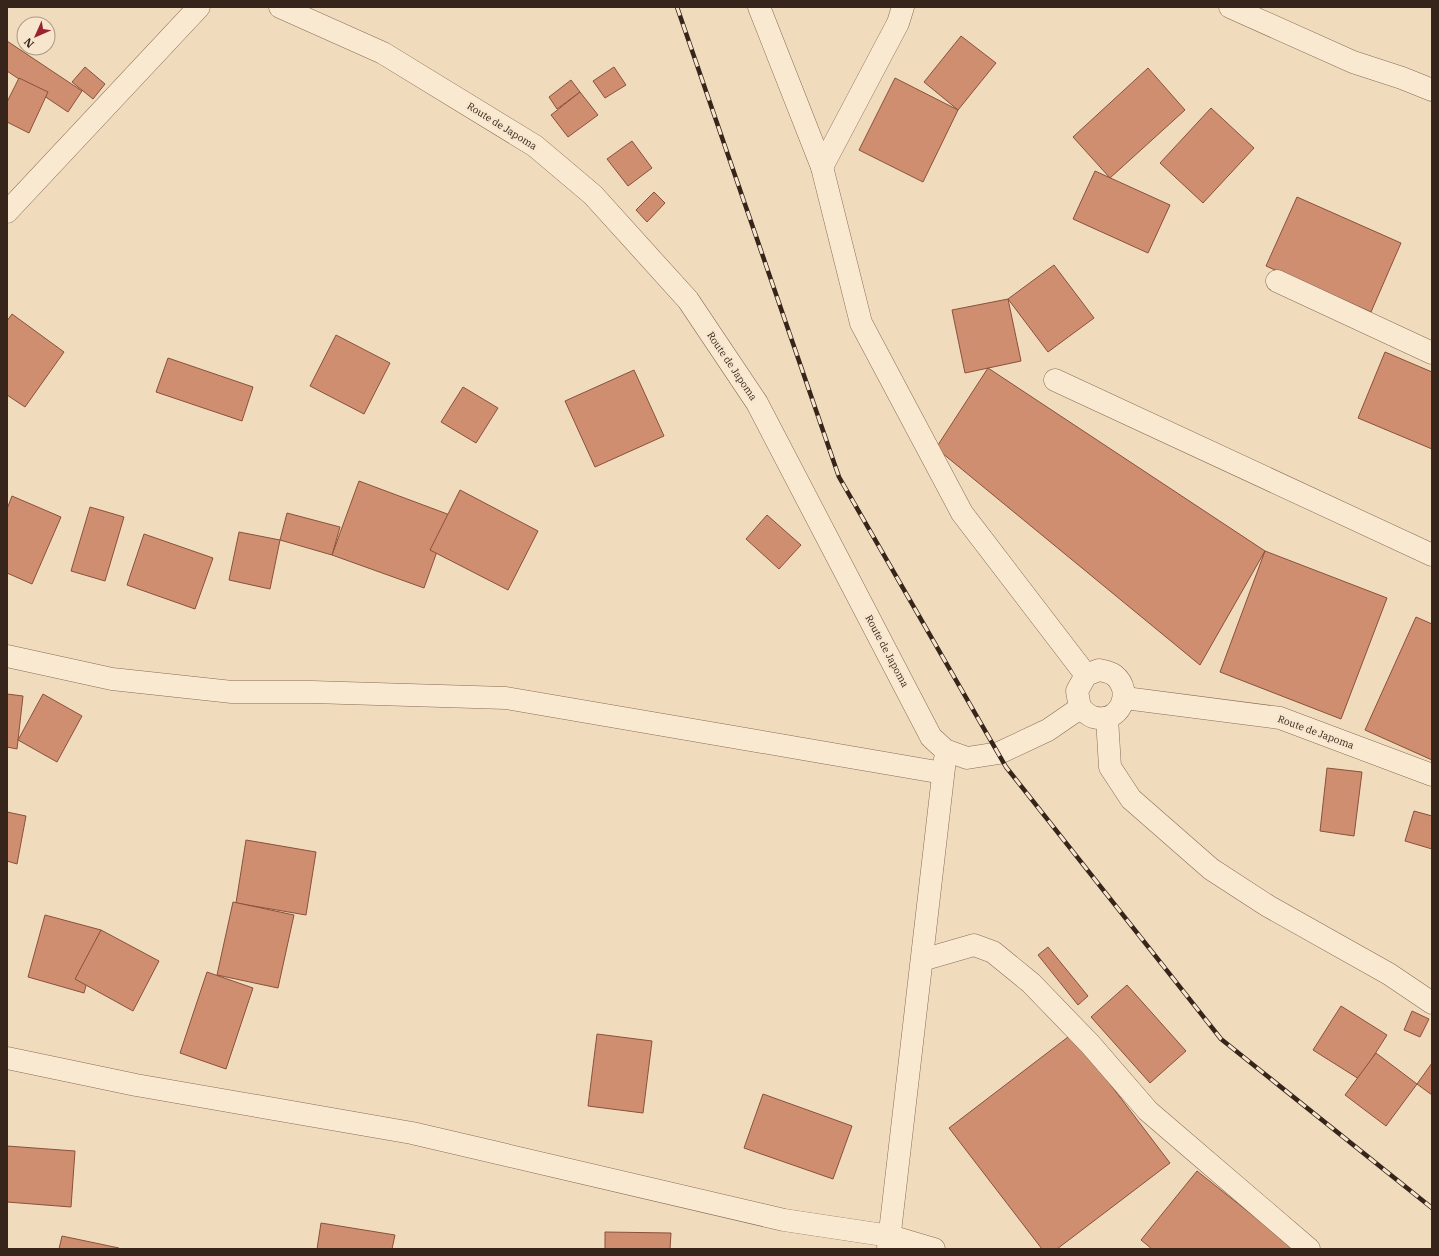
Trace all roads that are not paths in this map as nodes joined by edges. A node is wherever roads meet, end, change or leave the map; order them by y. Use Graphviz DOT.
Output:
graph roads {
  1 [pos="199,7"];
  2 [pos="280,7"];
  3 [pos="758,7"];
  4 [pos="903,7"];
  5 [pos="1230,7"];
  6 [pos="1261,13"];
  7 [pos="1432,90"];
  8 [pos="822,167"];
  9 [pos="7,212"];
  10 [pos="1277,281"];
  11 [pos="1432,353"];
  12 [pos="1055,380"];
  13 [pos="1432,555"];
  14 [pos="7,656"];
  15 [pos="1086,675"];
  16 [pos="1125,698"];
  17 [pos="1080,708"];
  18 [pos="1108,718"];
  19 [pos="946,750"];
  20 [pos="943,773"];
  21 [pos="1432,775"];
  22 [pos="922,960"];
  23 [pos="1432,1003"];
  24 [pos="7,1058"];
  25 [pos="889,1242"];
  26 [pos="934,1249"];
  27 [pos="1309,1249"];
  1 -- 9 [label="street"];
  2 -- 19 [label="street, Route de Japoma"];
  3 -- 8 [label="street"];
  4 -- 8 [label="street"];
  5 -- 6 [label="street"];
  6 -- 7 [label="street"];
  8 -- 15 [label="street"];
  10 -- 11 [label="street"];
  12 -- 13 [label="street"];
  14 -- 20 [label="street"];
  15 -- 16 [label="street"];
  15 -- 17 [label="street"];
  16 -- 18 [label="street"];
  16 -- 21 [label="street, Route de Japoma"];
  17 -- 18 [label="street"];
  17 -- 19 [label="street, Route de Japoma"];
  18 -- 23 [label="street"];
  19 -- 20 [label="street"];
  20 -- 22 [label="street"];
  22 -- 25 [label="street"];
  22 -- 27 [label="street"];
  24 -- 25 [label="street"];
  25 -- 26 [label="street"];
}
